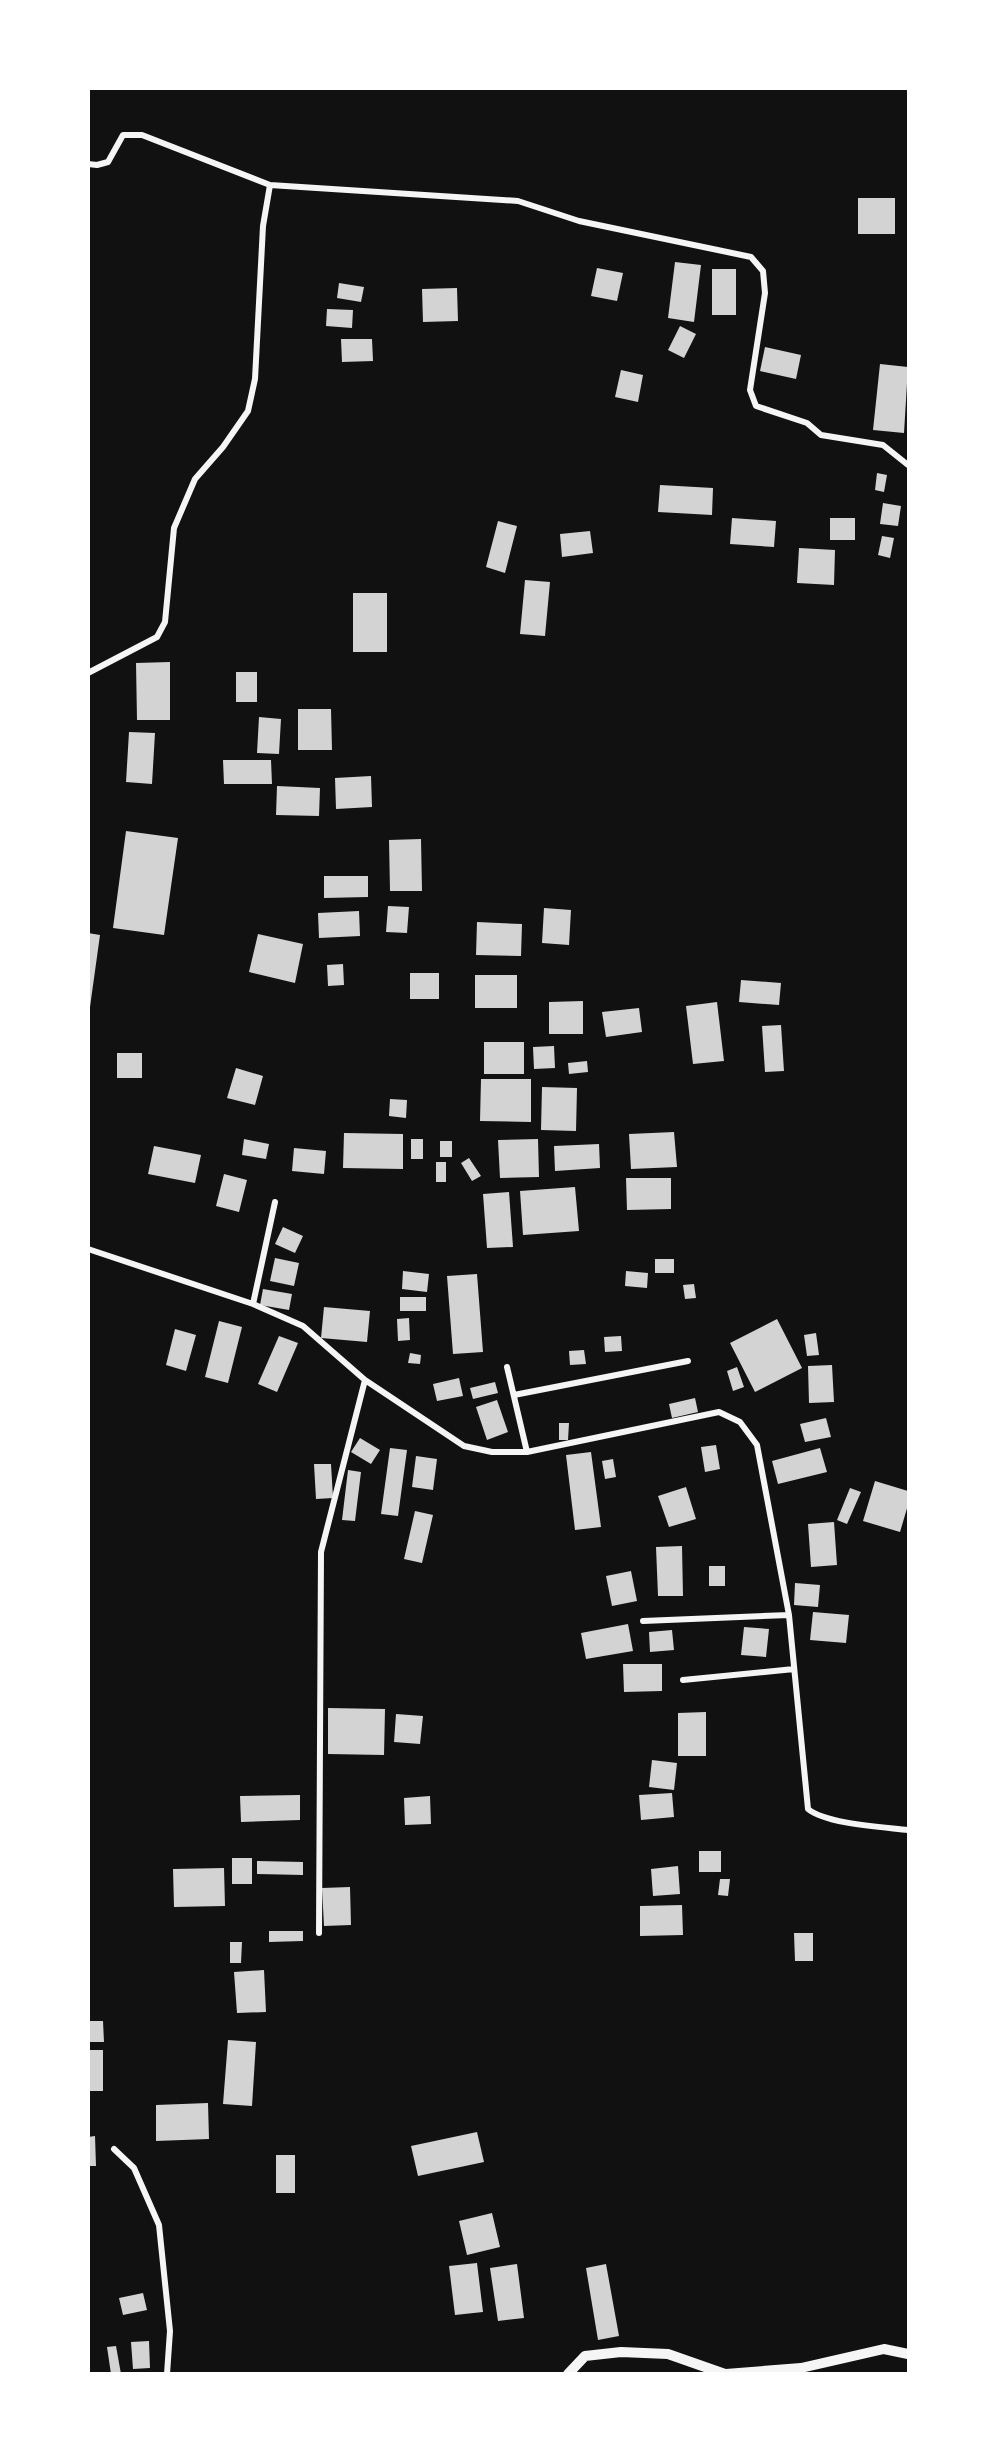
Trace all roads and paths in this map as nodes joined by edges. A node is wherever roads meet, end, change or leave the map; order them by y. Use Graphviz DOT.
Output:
graph roads {
  1 [pos="88,164"];
  2 [pos="270,185"];
  3 [pos="909,465"];
  4 [pos="88,674"];
  5 [pos="275,1202"];
  6 [pos="88,1249"];
  7 [pos="253,1304"];
  8 [pos="688,1362"];
  9 [pos="507,1367"];
  10 [pos="365,1380"];
  11 [pos="514,1395"];
  12 [pos="527,1452"];
  13 [pos="789,1615"];
  14 [pos="643,1621"];
  15 [pos="794,1669"];
  16 [pos="683,1680"];
  17 [pos="909,1830"];
  18 [pos="319,1933"];
  19 [pos="114,2149"];
  20 [pos="909,2354"];
  21 [pos="167,2373"];
  22 [pos="568,2373"];
  23 [pos="726,2373"];
  1 -- 2 [label="street"];
  2 -- 3 [label="street"];
  2 -- 4 [label="street"];
  5 -- 7 [label="street"];
  6 -- 7 [label="street"];
  7 -- 10 [label="street"];
  8 -- 11 [label="street"];
  9 -- 11 [label="street"];
  10 -- 12 [label="street"];
  10 -- 18 [label="street"];
  11 -- 12 [label="street"];
  12 -- 13 [label="street"];
  13 -- 14 [label="street"];
  13 -- 15 [label="street"];
  15 -- 16 [label="street"];
  15 -- 17 [label="street"];
  19 -- 21 [label="street"];
  20 -- 23 [label="street"];
  22 -- 23 [label="street"];
}
